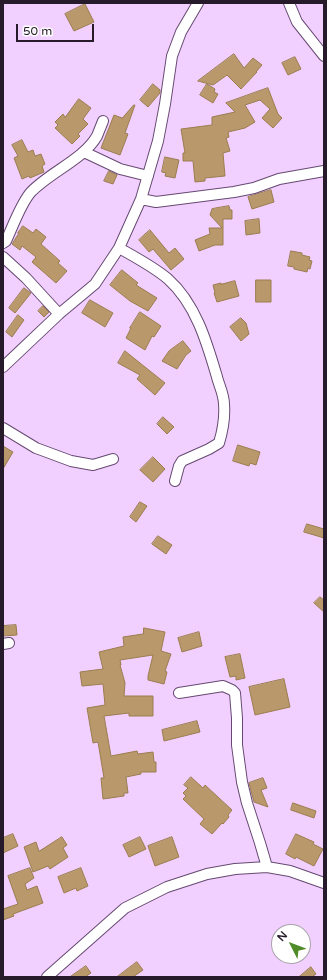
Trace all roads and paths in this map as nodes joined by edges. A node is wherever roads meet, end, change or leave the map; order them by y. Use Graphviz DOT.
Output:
graph roads {
  1 [pos="198,3"];
  2 [pos="289,3"];
  3 [pos="324,56"];
  4 [pos="103,122"];
  5 [pos="84,152"];
  6 [pos="324,171"];
  7 [pos="148,176"];
  8 [pos="141,199"];
  9 [pos="3,244"];
  10 [pos="119,248"];
  11 [pos="3,257"];
  12 [pos="59,314"];
  13 [pos="4,364"];
  14 [pos="3,428"];
  15 [pos="113,459"];
  16 [pos="175,481"];
  17 [pos="179,693"];
  18 [pos="267,867"];
  19 [pos="324,883"];
  20 [pos="47,977"];
  1 -- 7 [label="street"];
  2 -- 3 [label="street"];
  4 -- 5 [label="street"];
  5 -- 7 [label="street"];
  5 -- 9 [label="street"];
  6 -- 8 [label="street"];
  7 -- 8 [label="street"];
  8 -- 10 [label="street"];
  10 -- 12 [label="street"];
  10 -- 16 [label="street"];
  11 -- 12 [label="street"];
  12 -- 13 [label="street"];
  14 -- 15 [label="street"];
  17 -- 18 [label="street"];
  18 -- 19 [label="street"];
  18 -- 20 [label="street"];
}
